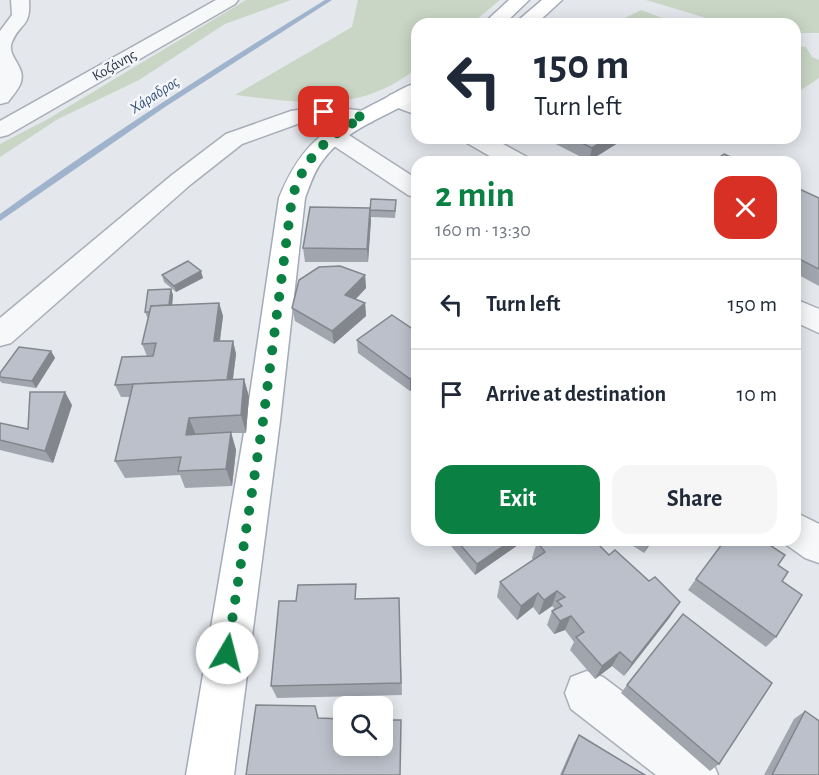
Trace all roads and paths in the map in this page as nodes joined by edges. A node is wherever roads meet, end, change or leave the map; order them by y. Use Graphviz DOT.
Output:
graph roads {
  1 [pos="20,0"];
  2 [pos="229,0"];
  3 [pos="520,0"];
  4 [pos="553,0"];
  5 [pos="500,18"];
  6 [pos="531,18"];
  7 [pos="0,97"];
  8 [pos="411,99"];
  9 [pos="364,117"];
  10 [pos="0,129"];
  11 [pos="333,135"];
  12 [pos="486,144"];
  13 [pos="508,156"];
  14 [pos="411,186"];
  15 [pos="801,312"];
  16 [pos="819,322"];
  17 [pos="0,335"];
  18 [pos="801,533"];
  19 [pos="819,545"];
  20 [pos="586,693"];
  21 [pos="210,775"];
  22 [pos="694,775"];
  1 -- 7 [label="street"];
  2 -- 10 [label="street, Κοζάνης"];
  3 -- 5 [label="main road"];
  4 -- 6 [label="main road"];
  8 -- 9 [label="main road"];
  9 -- 11 [label="main road"];
  9 -- 17 [label="street"];
  11 -- 14 [label="street"];
  11 -- 21 [label="main road"];
  12 -- 13 [label="street"];
  15 -- 16 [label="street"];
  18 -- 19 [label="street"];
  20 -- 22 [label="street"];
}
